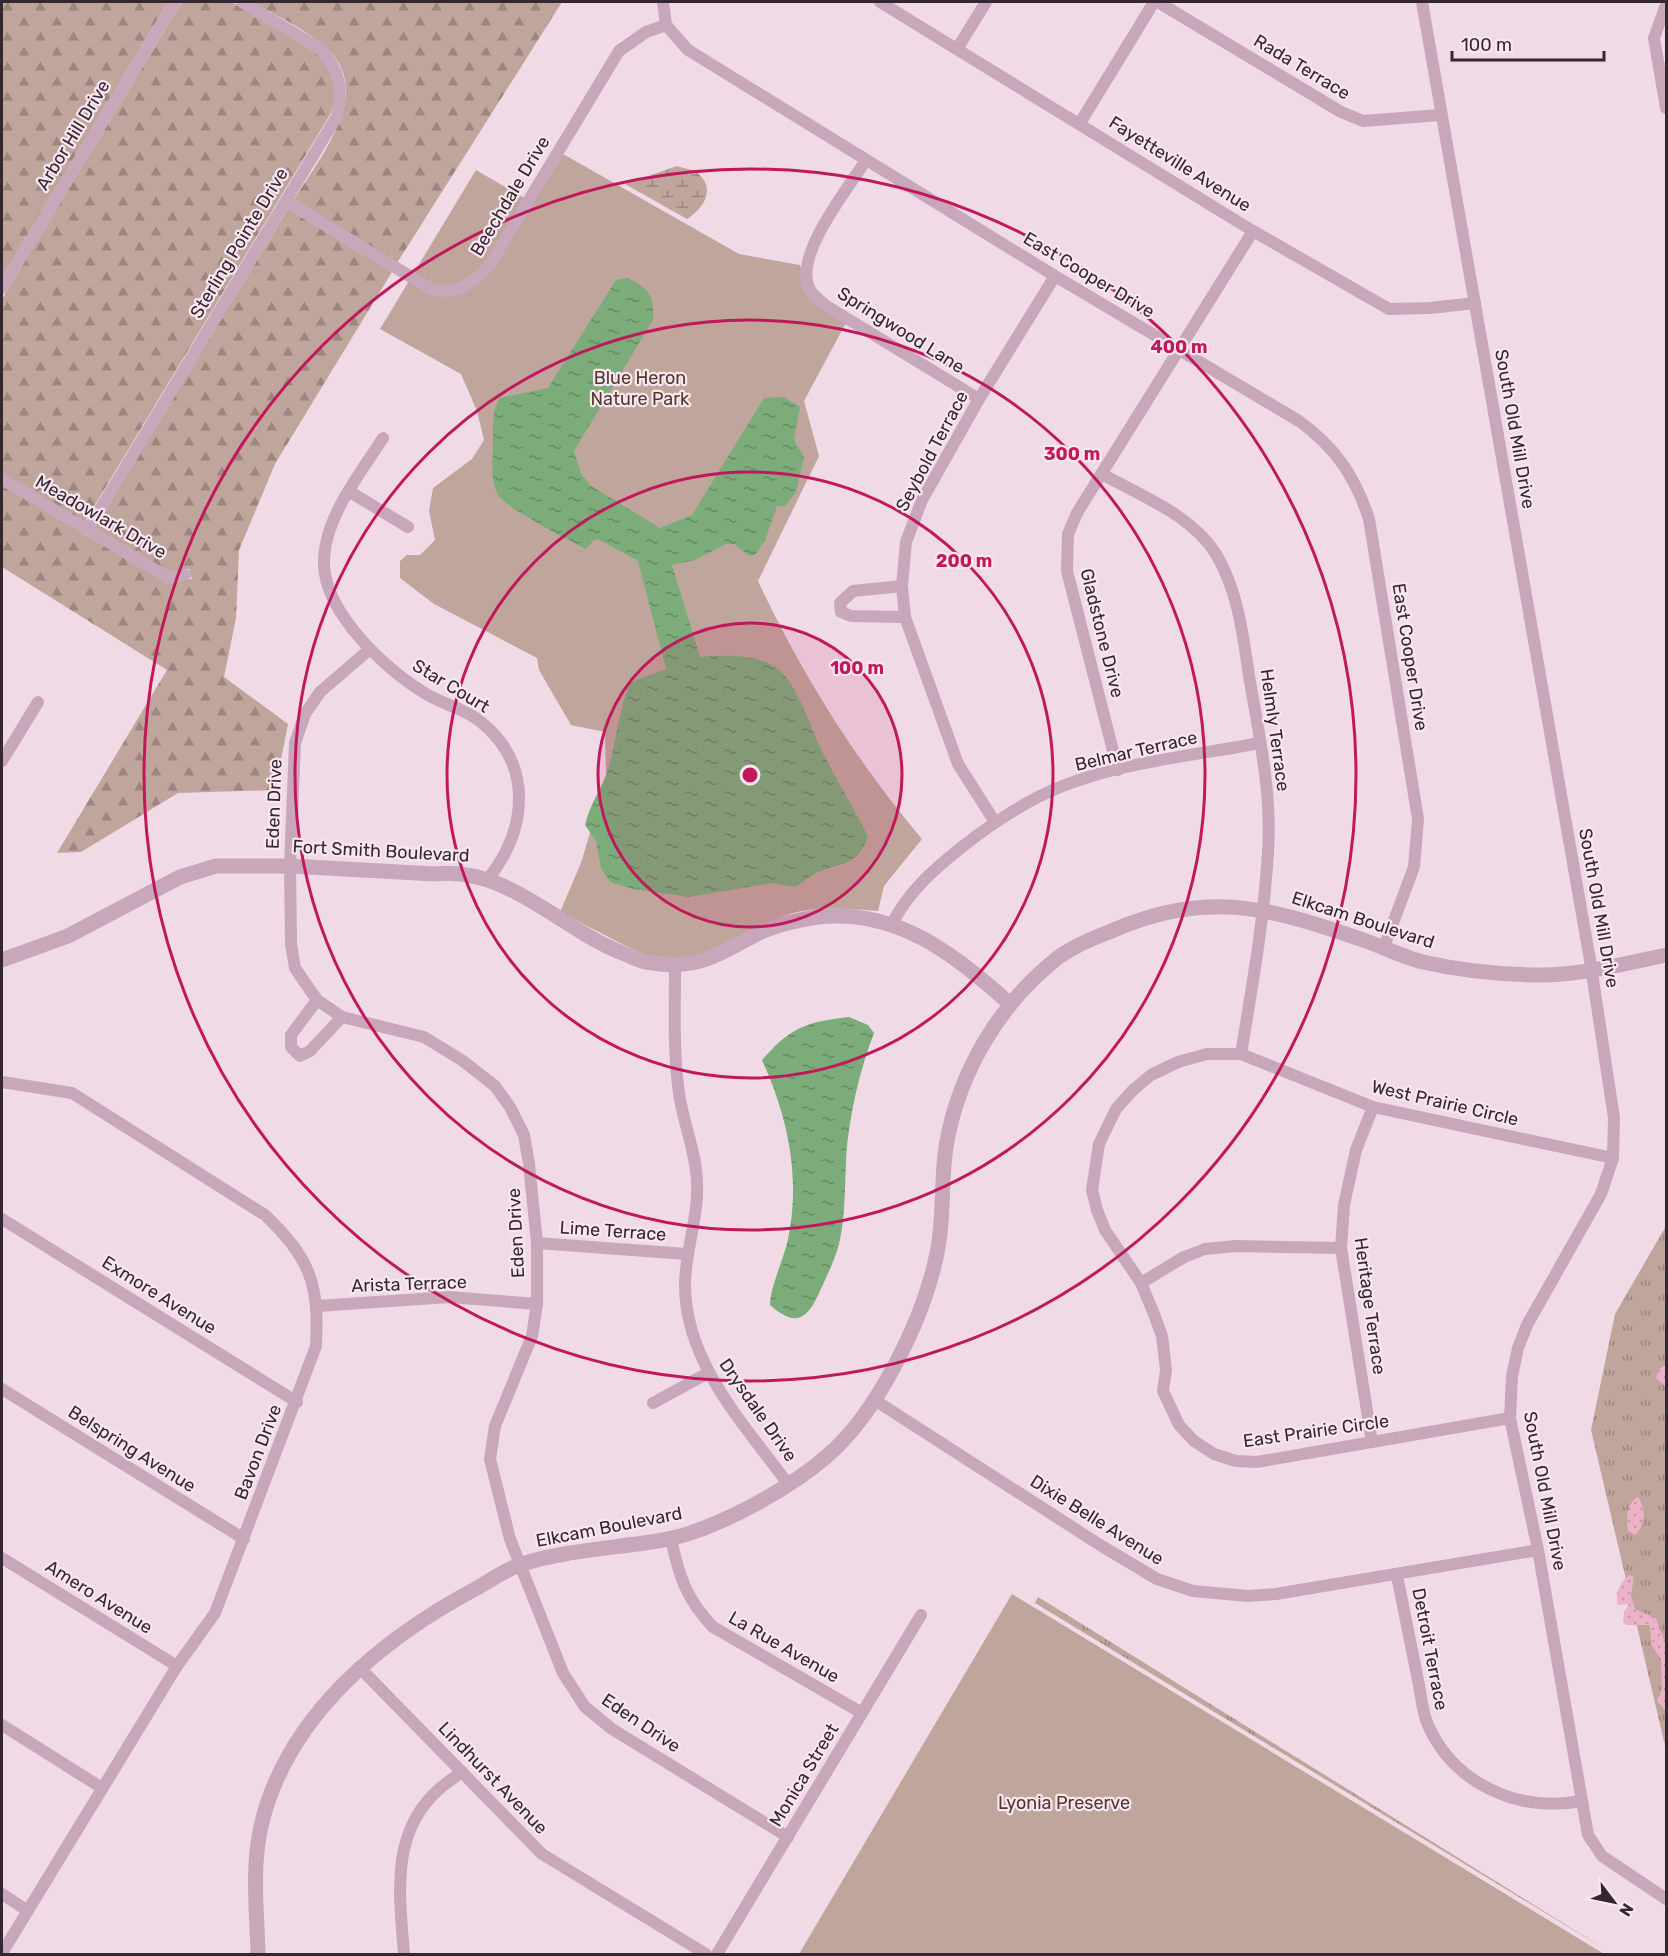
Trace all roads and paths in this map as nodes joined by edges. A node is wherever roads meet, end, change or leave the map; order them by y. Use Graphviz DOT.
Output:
graph roads {
  1 [pos="175,2"];
  2 [pos="242,2"];
  3 [pos="663,2"];
  4 [pos="880,2"];
  5 [pos="986,2"];
  6 [pos="1156,2"];
  7 [pos="1422,2"];
  8 [pos="1666,5"];
  9 [pos="666,25"];
  10 [pos="957,49"];
  11 [pos="1666,108"];
  12 [pos="1440,115"];
  13 [pos="1080,123"];
  14 [pos="866,160"];
  15 [pos="286,201"];
  16 [pos="1253,231"];
  17 [pos="1055,276"];
  18 [pos="2,288"];
  19 [pos="1475,303"];
  20 [pos="1179,351"];
  21 [pos="979,399"];
  22 [pos="383,438"];
  23 [pos="1102,474"];
  24 [pos="2,479"];
  25 [pos="350,492"];
  26 [pos="408,527"];
  27 [pos="87,531"];
  28 [pos="185,575"];
  29 [pos="902,586"];
  30 [pos="904,617"];
  31 [pos="370,649"];
  32 [pos="38,702"];
  33 [pos="1260,743"];
  34 [pos="2,761"];
  35 [pos="1118,770"];
  36 [pos="995,822"];
  37 [pos="290,866"];
  38 [pos="488,879"];
  39 [pos="1264,910"];
  40 [pos="891,924"];
  41 [pos="1384,947"];
  42 [pos="1666,955"];
  43 [pos="2,960"];
  44 [pos="675,966"];
  45 [pos="1592,969"];
  46 [pos="317,1000"];
  47 [pos="1010,1004"];
  48 [pos="342,1017"];
  49 [pos="1241,1054"];
  50 [pos="2,1082"];
  51 [pos="1373,1107"];
  52 [pos="1613,1158"];
  53 [pos="2,1219"];
  54 [pos="537,1243"];
  55 [pos="1341,1248"];
  56 [pos="686,1254"];
  57 [pos="1141,1283"];
  58 [pos="537,1304"];
  59 [pos="318,1306"];
  60 [pos="708,1373"];
  61 [pos="2,1389"];
  62 [pos="873,1399"];
  63 [pos="297,1402"];
  64 [pos="653,1403"];
  65 [pos="1510,1418"];
  66 [pos="1372,1442"];
  67 [pos="788,1484"];
  68 [pos="244,1539"];
  69 [pos="671,1539"];
  70 [pos="1538,1550"];
  71 [pos="2,1558"];
  72 [pos="521,1565"];
  73 [pos="1397,1575"];
  74 [pos="921,1615"];
  75 [pos="177,1666"];
  76 [pos="359,1667"];
  77 [pos="862,1713"];
  78 [pos="2,1725"];
  79 [pos="462,1772"];
  80 [pos="102,1788"];
  81 [pos="1581,1801"];
  82 [pos="788,1837"];
  83 [pos="2,1894"];
  84 [pos="1666,1899"];
  85 [pos="28,1911"];
  86 [pos="2,1953"];
  87 [pos="258,1954"];
  88 [pos="404,1954"];
  89 [pos="706,1954"];
  90 [pos="717,1954"];
  1 -- 18 [label="street, Arbor Hill Drive"];
  2 -- 15 [label="street, Sterling Pointe Drive"];
  3 -- 9 [label="street"];
  4 -- 10 [label="street, Fayetteville Avenue"];
  5 -- 10 [label="street"];
  6 -- 12 [label="street, Rada Terrace"];
  6 -- 13 [label="street"];
  7 -- 12 [label="street, South Old Mill Drive"];
  8 -- 11 [label="street"];
  9 -- 14 [label="street, East Cooper Drive"];
  9 -- 15 [label="street, Beechdale Drive"];
  10 -- 13 [label="street, Fayetteville Avenue"];
  12 -- 19 [label="street, South Old Mill Drive"];
  13 -- 16 [label="street, Fayetteville Avenue"];
  14 -- 17 [label="street, East Cooper Drive"];
  14 -- 21 [label="street, Springwood Lane"];
  15 -- 27 [label="street, Sterling Pointe Drive"];
  16 -- 19 [label="street, Fayetteville Avenue"];
  16 -- 20 [label="street, Gladstone Drive"];
  17 -- 20 [label="street, East Cooper Drive"];
  17 -- 21 [label="street, Seybold Terrace"];
  19 -- 45 [label="street, South Old Mill Drive"];
  20 -- 23 [label="street, Gladstone Drive"];
  20 -- 41 [label="street, East Cooper Drive"];
  21 -- 29 [label="street, Seybold Terrace"];
  22 -- 25 [label="street, Star Court"];
  23 -- 33 [label="street, Helmly Terrace"];
  23 -- 35 [label="street, Gladstone Drive"];
  24 -- 27 [label="street, Meadowlark Drive"];
  25 -- 26 [label="street"];
  25 -- 31 [label="street, Star Court"];
  27 -- 28 [label="street, Meadowlark Drive"];
  29 -- 30 [label="street, Seybold Terrace"];
  29 -- 30 [label="street"];
  30 -- 36 [label="street, Seybold Terrace"];
  31 -- 37 [label="street, Eden Drive"];
  31 -- 38 [label="street, Star Court"];
  32 -- 34 [label="street"];
  33 -- 35 [label="street, Belmar Terrace"];
  33 -- 39 [label="street, Helmly Terrace"];
  35 -- 36 [label="street, Belmar Terrace"];
  36 -- 40 [label="street, Belmar Terrace"];
  37 -- 38 [label="street, Fort Smith Boulevard"];
  37 -- 43 [label="street, Fort Smith Boulevard"];
  37 -- 46 [label="street, Eden Drive"];
  38 -- 44 [label="street, Fort Smith Boulevard"];
  39 -- 41 [label="street, Elkcam Boulevard"];
  39 -- 47 [label="street, Elkcam Boulevard"];
  39 -- 49 [label="street, Helmly Terrace"];
  40 -- 44 [label="street, Fort Smith Boulevard"];
  40 -- 47 [label="street, Fort Smith Boulevard"];
  41 -- 45 [label="street, Elkcam Boulevard"];
  42 -- 45 [label="street, Elkcam Boulevard"];
  44 -- 56 [label="street, Drysdale Drive"];
  45 -- 52 [label="street, South Old Mill Drive"];
  46 -- 48 [label="street, Eden Drive"];
  46 -- 48 [label="street"];
  47 -- 62 [label="street, Elkcam Boulevard"];
  48 -- 54 [label="street, Eden Drive"];
  49 -- 51 [label="street, West Prairie Circle"];
  49 -- 57 [label="street, East Prairie Circle"];
  50 -- 59 [label="street, Bavon Drive"];
  51 -- 52 [label="street, West Prairie Circle"];
  51 -- 55 [label="street, Heritage Terrace"];
  52 -- 65 [label="street, South Old Mill Drive"];
  53 -- 63 [label="street, Exmore Avenue"];
  54 -- 56 [label="street, Lime Terrace"];
  54 -- 58 [label="street, Eden Drive"];
  55 -- 57 [label="street"];
  55 -- 66 [label="street, Heritage Terrace"];
  56 -- 60 [label="street, Drysdale Drive"];
  57 -- 66 [label="street, East Prairie Circle"];
  58 -- 59 [label="street, Arista Terrace"];
  58 -- 72 [label="street, Eden Drive"];
  59 -- 63 [label="street, Bavon Drive"];
  60 -- 64 [label="street"];
  60 -- 67 [label="street, Drysdale Drive"];
  61 -- 68 [label="street, Belspring Avenue"];
  62 -- 67 [label="street, Elkcam Boulevard"];
  62 -- 73 [label="street, Dixie Belle Avenue"];
  63 -- 68 [label="street, Bavon Drive"];
  65 -- 66 [label="street, East Prairie Circle"];
  65 -- 70 [label="street, South Old Mill Drive"];
  67 -- 69 [label="street, Elkcam Boulevard"];
  68 -- 75 [label="street, Bavon Drive"];
  69 -- 72 [label="street, Elkcam Boulevard"];
  69 -- 77 [label="street, La Rue Avenue"];
  70 -- 73 [label="street, Dixie Belle Avenue"];
  70 -- 81 [label="street, South Old Mill Drive"];
  71 -- 75 [label="street, Amero Avenue"];
  72 -- 76 [label="street, Elkcam Boulevard"];
  72 -- 82 [label="street, Eden Drive"];
  73 -- 81 [label="street, Detroit Terrace"];
  74 -- 77 [label="street, Monica Street"];
  75 -- 80 [label="street, Bavon Drive"];
  76 -- 79 [label="street, Lindhurst Avenue"];
  76 -- 87 [label="street, Elkcam Boulevard"];
  77 -- 82 [label="street, Monica Street"];
  78 -- 80 [label="street"];
  79 -- 88 [label="street"];
  79 -- 89 [label="street, Lindhurst Avenue"];
  80 -- 85 [label="street, Bavon Drive"];
  81 -- 84 [label="street, South Old Mill Drive"];
  82 -- 90 [label="street, Monica Street"];
  83 -- 85 [label="street"];
  85 -- 86 [label="street, Bavon Drive"];
}
